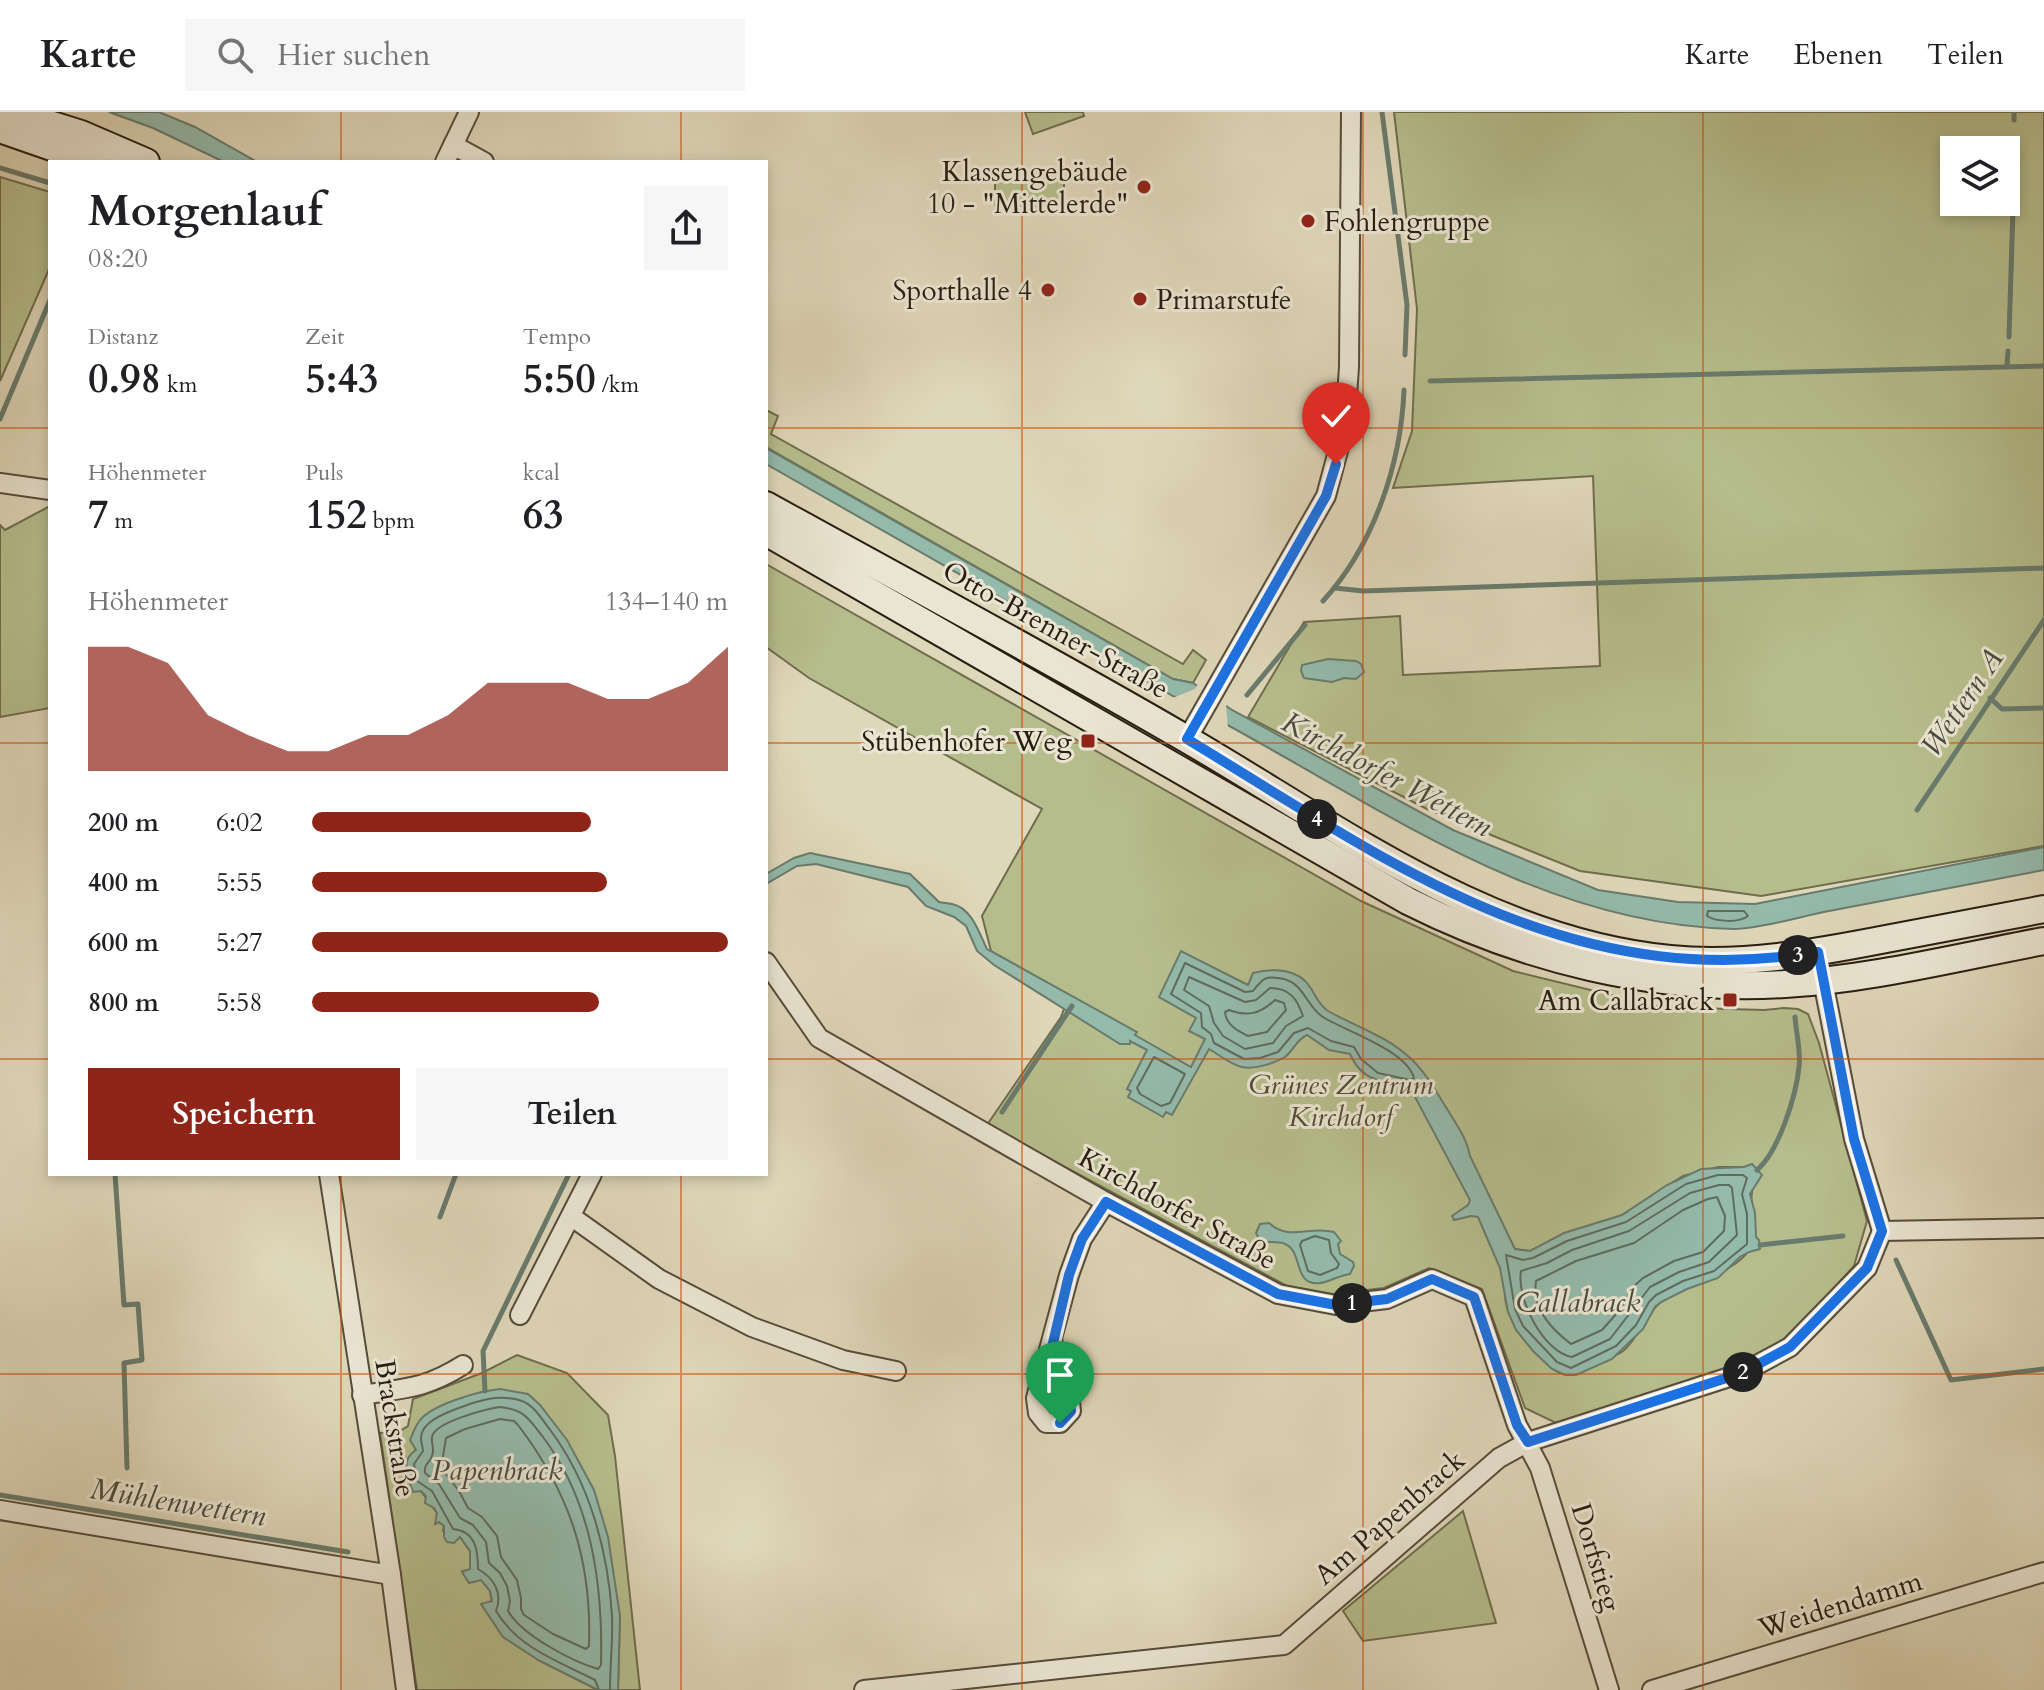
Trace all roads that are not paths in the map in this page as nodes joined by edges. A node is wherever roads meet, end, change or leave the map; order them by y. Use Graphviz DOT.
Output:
graph roads {
  1 [pos="11,112"];
  2 [pos="469,112"];
  3 [pos="1351,112"];
  4 [pos="0,129"];
  5 [pos="449,154"];
  6 [pos="89,160"];
  7 [pos="141,160"];
  8 [pos="475,160"];
  9 [pos="0,483"];
  10 [pos="48,490"];
  11 [pos="768,506"];
  12 [pos="768,533"];
  13 [pos="1192,730"];
  14 [pos="1173,766"];
  15 [pos="2044,909"];
  16 [pos="2044,941"];
  17 [pos="1818,952"];
  18 [pos="768,965"];
  19 [pos="1823,981"];
  20 [pos="329,1176"];
  21 [pos="591,1176"];
  22 [pos="1106,1202"];
  23 [pos="572,1217"];
  24 [pos="2044,1228"];
  25 [pos="1882,1231"];
  26 [pos="520,1315"];
  27 [pos="1053,1343"];
  28 [pos="463,1365"];
  29 [pos="896,1371"];
  30 [pos="362,1395"];
  31 [pos="1528,1442"];
  32 [pos="0,1510"];
  33 [pos="2044,1572"];
  34 [pos="391,1575"];
  35 [pos="406,1690"];
  36 [pos="864,1690"];
  37 [pos="1609,1690"];
  38 [pos="1652,1690"];
  1 -- 7 [label="main road"];
  2 -- 5 [label="street"];
  3 -- 13 [label="street"];
  4 -- 6 [label="main road"];
  5 -- 8 [label="street"];
  9 -- 10 [label="street"];
  11 -- 13 [label="main road, Otto-Brenner-Straße"];
  12 -- 14 [label="main road, Otto-Brenner-Straße"];
  13 -- 14 [label="main road"];
  13 -- 17 [label="main road, Otto-Brenner-Straße"];
  14 -- 19 [label="main road, Otto-Brenner-Straße"];
  15 -- 17 [label="main road, Otto-Brenner-Straße"];
  16 -- 19 [label="main road, Otto-Brenner-Straße"];
  17 -- 19 [label="main road"];
  18 -- 22 [label="street, Kirchdorfer Straße"];
  19 -- 25 [label="street"];
  20 -- 30 [label="street, Brackstraße"];
  21 -- 23 [label="street"];
  22 -- 27 [label="street"];
  22 -- 31 [label="street, Kirchdorfer Straße"];
  23 -- 26 [label="street"];
  23 -- 29 [label="street"];
  24 -- 25 [label="street"];
  25 -- 31 [label="street, Am Papenbrack"];
  28 -- 30 [label="street"];
  30 -- 34 [label="street, Brackstraße"];
  31 -- 36 [label="street, Am Papenbrack"];
  31 -- 37 [label="street, Dorfstieg"];
  32 -- 34 [label="street"];
  33 -- 38 [label="street, Weidendamm"];
  34 -- 35 [label="street, Brackstraße"];
}
